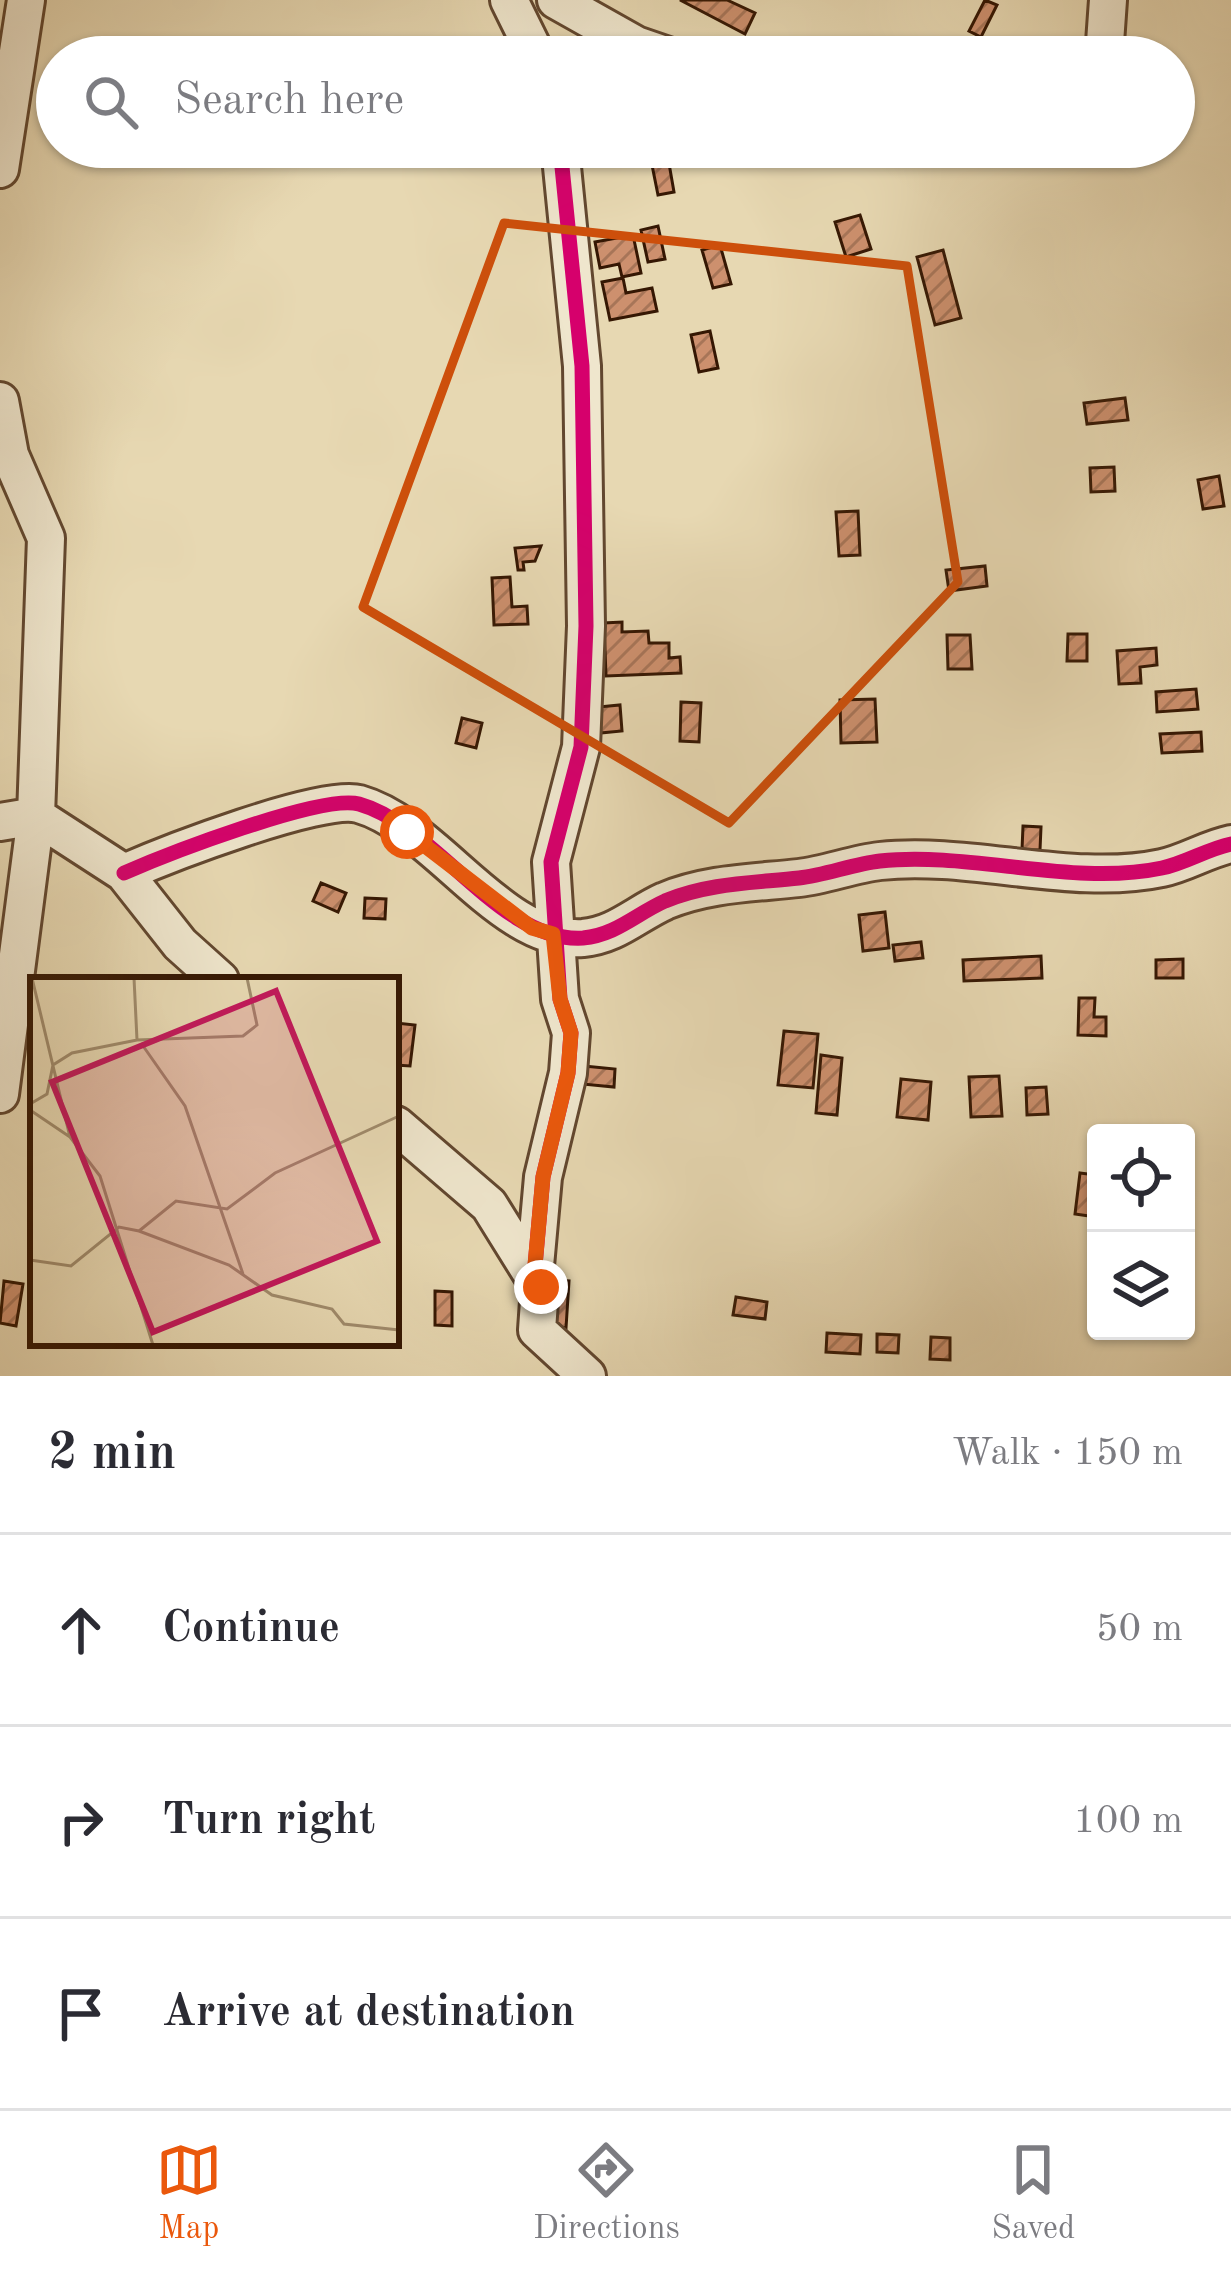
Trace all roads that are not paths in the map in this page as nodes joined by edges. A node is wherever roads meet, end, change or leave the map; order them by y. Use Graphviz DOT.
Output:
graph roads {
  1 [pos="26,0"];
  2 [pos="509,0"];
  3 [pos="556,0"];
  4 [pos="1108,0"];
  5 [pos="527,36"];
  6 [pos="620,36"];
  7 [pos="1105,36"];
  8 [pos="562,168"];
  9 [pos="0,169"];
  10 [pos="0,401"];
  11 [pos="18,819"];
  12 [pos="1231,844"];
  13 [pos="124,873"];
  14 [pos="553,934"];
  15 [pos="217,977"];
  16 [pos="0,1094"];
  17 [pos="399,1128"];
  18 [pos="534,1276"];
  19 [pos="586,1376"];
  1 -- 9 [label="street"];
  2 -- 5 [label="street"];
  3 -- 6 [label="street"];
  4 -- 7 [label="street"];
  8 -- 14 [label="street"];
  10 -- 11 [label="street"];
  11 -- 13 [label="street"];
  11 -- 16 [label="street"];
  12 -- 14 [label="street"];
  13 -- 14 [label="street"];
  13 -- 15 [label="street"];
  14 -- 18 [label="street"];
  17 -- 18 [label="street"];
  18 -- 19 [label="street"];
}
